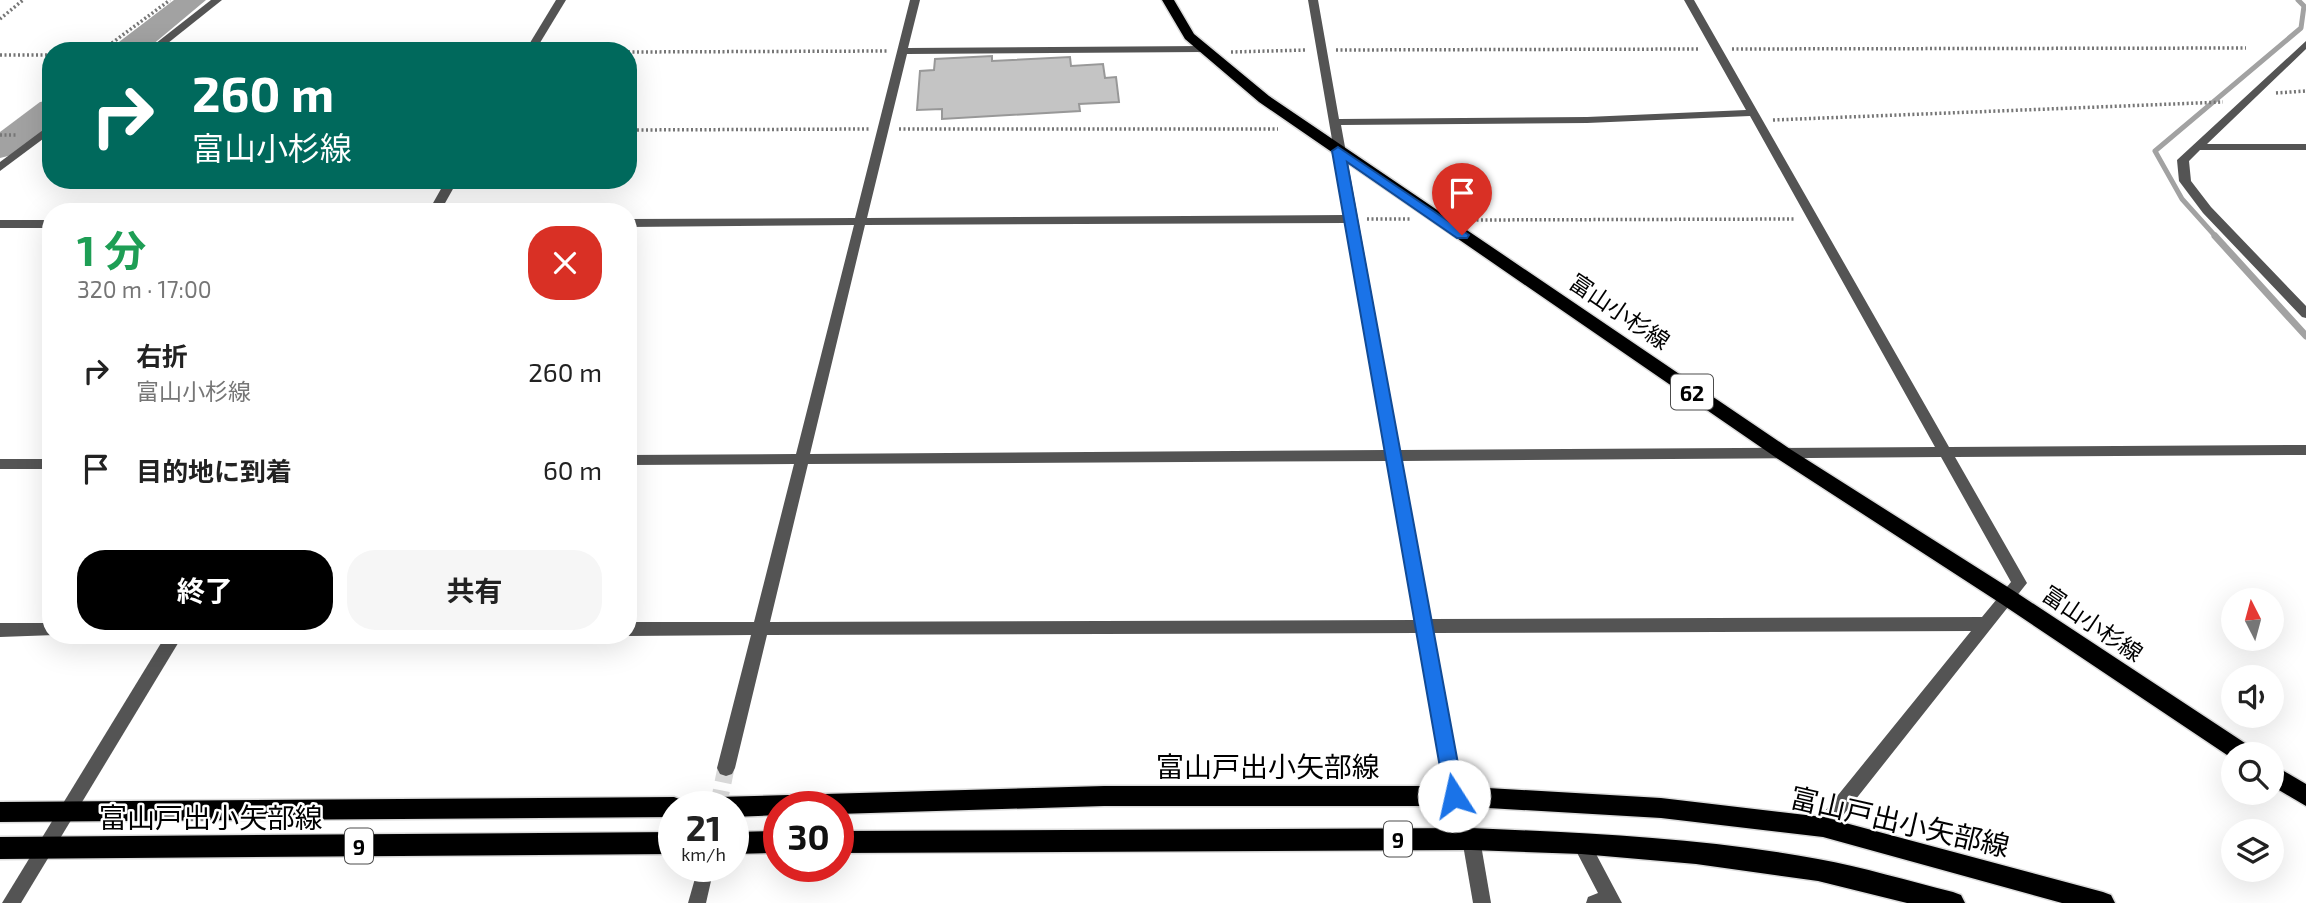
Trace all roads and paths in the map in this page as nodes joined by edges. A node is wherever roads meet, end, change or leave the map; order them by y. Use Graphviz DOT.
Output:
graph roads {
  1 [pos="23,0"];
  2 [pos="170,0"];
  3 [pos="217,0"];
  4 [pos="561,0"];
  5 [pos="915,0"];
  6 [pos="1168,0"];
  7 [pos="1313,0"];
  8 [pos="1689,0"];
  9 [pos="0,19"];
  10 [pos="113,42"];
  11 [pos="163,42"];
  12 [pos="535,42"];
  13 [pos="2306,44"];
  14 [pos="1203,49"];
  15 [pos="903,51"];
  16 [pos="637,52"];
  17 [pos="0,55"];
  18 [pos="42,55"];
  19 [pos="1754,113"];
  20 [pos="1334,122"];
  21 [pos="42,134"];
  22 [pos="2200,147"];
  23 [pos="2306,147"];
  24 [pos="1338,151"];
  25 [pos="0,168"];
  26 [pos="1352,219"];
  27 [pos="1814,219"];
  28 [pos="1439,220"];
  29 [pos="860,222"];
  30 [pos="637,223"];
  31 [pos="0,224"];
  32 [pos="42,224"];
  33 [pos="2306,314"];
  34 [pos="2306,450"];
  35 [pos="1947,452"];
  36 [pos="1784,454"];
  37 [pos="1394,456"];
  38 [pos="637,460"];
  39 [pos="802,460"];
  40 [pos="0,464"];
  41 [pos="42,464"];
  42 [pos="2007,597"];
  43 [pos="1985,624"];
  44 [pos="1424,626"];
  45 [pos="760,628"];
  46 [pos="637,629"];
  47 [pos="42,630"];
  48 [pos="0,631"];
  49 [pos="170,644"];
  50 [pos="2225,742"];
  51 [pos="726,768"];
  52 [pos="2284,782"];
  53 [pos="1454,796"];
  54 [pos="2306,796"];
  55 [pos="749,806"];
  56 [pos="658,807"];
  57 [pos="0,811"];
  58 [pos="69,811"];
  59 [pos="1823,827"];
  60 [pos="1471,839"];
  61 [pos="854,842"];
  62 [pos="658,843"];
  63 [pos="1581,844"];
  64 [pos="0,848"];
  65 [pos="45,848"];
  66 [pos="702,882"];
  67 [pos="1606,901"];
  68 [pos="11,903"];
  69 [pos="697,903"];
  70 [pos="1482,903"];
  71 [pos="1953,903"];
  72 [pos="2103,903"];
  1 -- 9 [label="path"];
  2 -- 10 [label="path"];
  3 -- 11 [label="street"];
  4 -- 12 [label="street"];
  5 -- 15 [label="street"];
  6 -- 14 [label="main road, 富山小杉線 / 62"];
  7 -- 20 [label="street"];
  8 -- 19 [label="street"];
  13 -- 22 [label="street"];
  14 -- 15 [label="street"];
  14 -- 24 [label="main road, 富山小杉線 / 62"];
  15 -- 16 [label="path"];
  15 -- 29 [label="street"];
  17 -- 18 [label="path"];
  19 -- 20 [label="street"];
  19 -- 27 [label="street"];
  20 -- 24 [label="street"];
  21 -- 25 [label="street"];
  22 -- 23 [label="street"];
  22 -- 33 [label="street"];
  24 -- 26 [label="street"];
  24 -- 28 [label="main road, 富山小杉線 / 62"];
  26 -- 28 [label="path"];
  26 -- 29 [label="street"];
  26 -- 37 [label="street"];
  27 -- 28 [label="path"];
  27 -- 35 [label="street"];
  28 -- 36 [label="main road, 富山小杉線 / 62"];
  29 -- 30 [label="street"];
  29 -- 39 [label="street"];
  31 -- 32 [label="street"];
  34 -- 35 [label="street"];
  35 -- 36 [label="street"];
  35 -- 42 [label="street"];
  36 -- 37 [label="street"];
  36 -- 42 [label="main road, 富山小杉線 / 62"];
  37 -- 39 [label="street"];
  37 -- 44 [label="street"];
  38 -- 39 [label="street"];
  39 -- 45 [label="street"];
  40 -- 41 [label="street"];
  42 -- 43 [label="street"];
  42 -- 50 [label="main road, 富山小杉線 / 62"];
  43 -- 44 [label="street"];
  43 -- 59 [label="street"];
  44 -- 45 [label="street"];
  44 -- 53 [label="street"];
  45 -- 46 [label="street"];
  45 -- 51 [label="street"];
  47 -- 48 [label="street"];
  49 -- 58 [label="street"];
  52 -- 54 [label="main road"];
  53 -- 55 [label="main road, 富山戸出小矢部線 / 9"];
  53 -- 59 [label="main road, 富山戸出小矢部線 / 9"];
  56 -- 58 [label="main road, 富山戸出小矢部線 / 9"];
  57 -- 58 [label="main road, 富山戸出小矢部線 / 9"];
  58 -- 65 [label="street"];
  59 -- 72 [label="main road, 富山戸出小矢部線 / 9"];
  60 -- 61 [label="main road, 9"];
  60 -- 63 [label="main road, 9"];
  60 -- 70 [label="street"];
  62 -- 65 [label="main road, 富山戸出小矢部線 / 9"];
  63 -- 67 [label="street"];
  63 -- 71 [label="main road, 9"];
  64 -- 65 [label="main road, 富山戸出小矢部線 / 9"];
  65 -- 68 [label="street"];
  66 -- 69 [label="street"];
}
